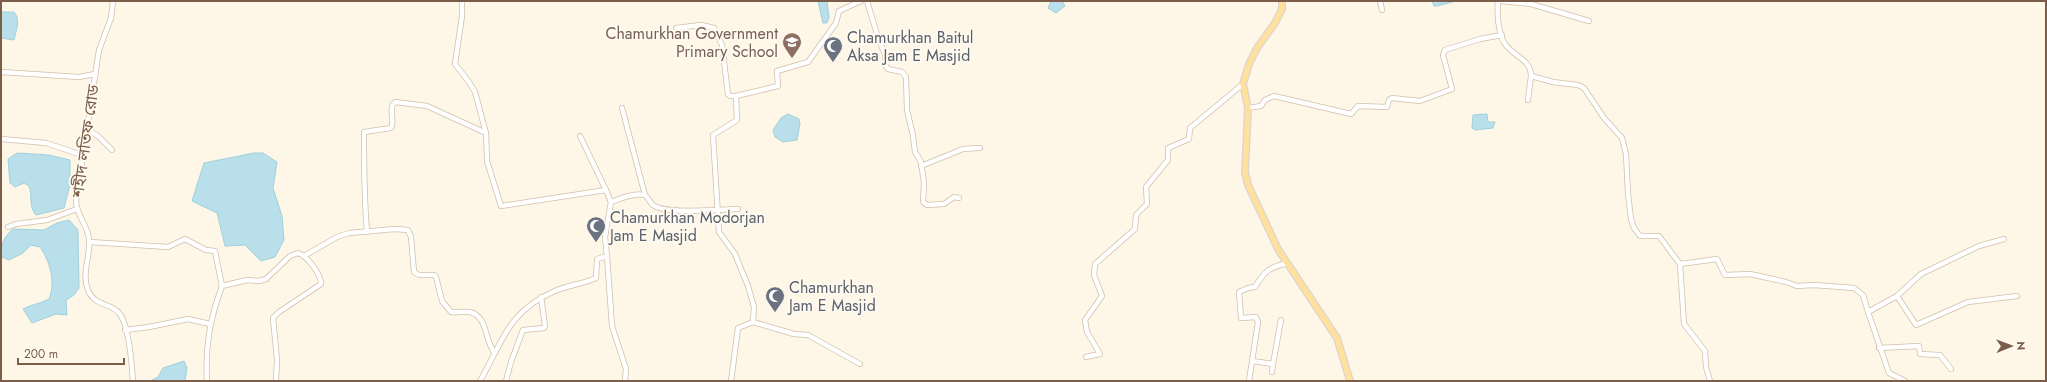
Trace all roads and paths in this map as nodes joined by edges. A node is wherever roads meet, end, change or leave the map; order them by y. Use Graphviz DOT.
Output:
graph roads {
  1 [pos="113,1"];
  2 [pos="462,1"];
  3 [pos="861,1"];
  4 [pos="867,1"];
  5 [pos="1282,1"];
  6 [pos="1380,1"];
  7 [pos="1498,1"];
  8 [pos="1502,1"];
  9 [pos="1382,10"];
  10 [pos="1589,21"];
  11 [pos="676,28"];
  12 [pos="1502,35"];
  13 [pos="1,72"];
  14 [pos="95,74"];
  15 [pos="1531,76"];
  16 [pos="1243,84"];
  17 [pos="736,96"];
  18 [pos="1528,100"];
  19 [pos="622,108"];
  20 [pos="1248,108"];
  21 [pos="86,129"];
  22 [pos="486,133"];
  23 [pos="580,136"];
  24 [pos="1,139"];
  25 [pos="980,148"];
  26 [pos="112,150"];
  27 [pos="82,155"];
  28 [pos="921,166"];
  29 [pos="606,190"];
  30 [pos="645,195"];
  31 [pos="959,198"];
  32 [pos="611,202"];
  33 [pos="77,209"];
  34 [pos="738,209"];
  35 [pos="717,210"];
  36 [pos="8,227"];
  37 [pos="367,232"];
  38 [pos="2004,239"];
  39 [pos="90,242"];
  40 [pos="304,256"];
  41 [pos="607,256"];
  42 [pos="1287,263"];
  43 [pos="1680,264"];
  44 [pos="222,286"];
  45 [pos="1897,296"];
  46 [pos="2016,296"];
  47 [pos="541,297"];
  48 [pos="1868,312"];
  49 [pos="1281,320"];
  50 [pos="753,322"];
  51 [pos="210,324"];
  52 [pos="125,330"];
  53 [pos="1880,348"];
  54 [pos="495,353"];
  55 [pos="1086,357"];
  56 [pos="1252,361"];
  57 [pos="860,364"];
  58 [pos="1273,364"];
  59 [pos="1951,369"];
  60 [pos="1272,372"];
  61 [pos="133,381"];
  62 [pos="207,381"];
  63 [pos="276,381"];
  64 [pos="480,381"];
  65 [pos="506,381"];
  66 [pos="626,381"];
  67 [pos="731,381"];
  68 [pos="1248,381"];
  69 [pos="1350,381"];
  70 [pos="1710,381"];
  71 [pos="1905,381"];
  1 -- 14 [label="street, শহীদ লতিফ রোড"];
  2 -- 22 [label="street"];
  3 -- 17 [label="street"];
  4 -- 28 [label="street"];
  5 -- 16 [label="main road"];
  6 -- 9 [label="street"];
  7 -- 12 [label="street"];
  8 -- 10 [label="street"];
  11 -- 17 [label="street"];
  12 -- 15 [label="street"];
  12 -- 20 [label="street"];
  13 -- 14 [label="street"];
  14 -- 21 [label="street, শহীদ লতিফ রোড"];
  15 -- 18 [label="street"];
  15 -- 43 [label="street"];
  16 -- 20 [label="main road"];
  16 -- 55 [label="street"];
  17 -- 35 [label="street"];
  19 -- 30 [label="street"];
  20 -- 42 [label="main road"];
  21 -- 26 [label="street"];
  21 -- 27 [label="street, শহীদ লতিফ রোড"];
  22 -- 29 [label="street"];
  22 -- 37 [label="street"];
  23 -- 29 [label="street"];
  24 -- 27 [label="street"];
  25 -- 28 [label="street"];
  27 -- 33 [label="street, শহীদ লতিফ রোড"];
  28 -- 31 [label="street"];
  29 -- 32 [label="street"];
  30 -- 32 [label="street"];
  30 -- 35 [label="street"];
  32 -- 41 [label="street"];
  33 -- 36 [label="street"];
  33 -- 39 [label="street, শহীদ লতিফ রোড"];
  34 -- 35 [label="street"];
  35 -- 50 [label="street"];
  37 -- 40 [label="street"];
  37 -- 54 [label="street"];
  38 -- 45 [label="street"];
  39 -- 44 [label="street"];
  39 -- 52 [label="street, শহীদ লতিফ রোড"];
  40 -- 44 [label="street"];
  40 -- 63 [label="street"];
  41 -- 47 [label="street"];
  41 -- 66 [label="street"];
  42 -- 56 [label="street"];
  42 -- 69 [label="main road"];
  43 -- 48 [label="street"];
  43 -- 70 [label="street"];
  44 -- 51 [label="street"];
  45 -- 46 [label="street"];
  45 -- 48 [label="street"];
  47 -- 54 [label="street"];
  47 -- 65 [label="street"];
  48 -- 53 [label="street"];
  49 -- 58 [label="street"];
  50 -- 57 [label="street"];
  50 -- 67 [label="street"];
  51 -- 52 [label="street"];
  51 -- 62 [label="street"];
  52 -- 61 [label="street, শহীদ লতিফ রোড"];
  53 -- 59 [label="street"];
  53 -- 71 [label="street"];
  54 -- 64 [label="street"];
  56 -- 58 [label="street"];
  56 -- 68 [label="street"];
  58 -- 60 [label="street"];
}
